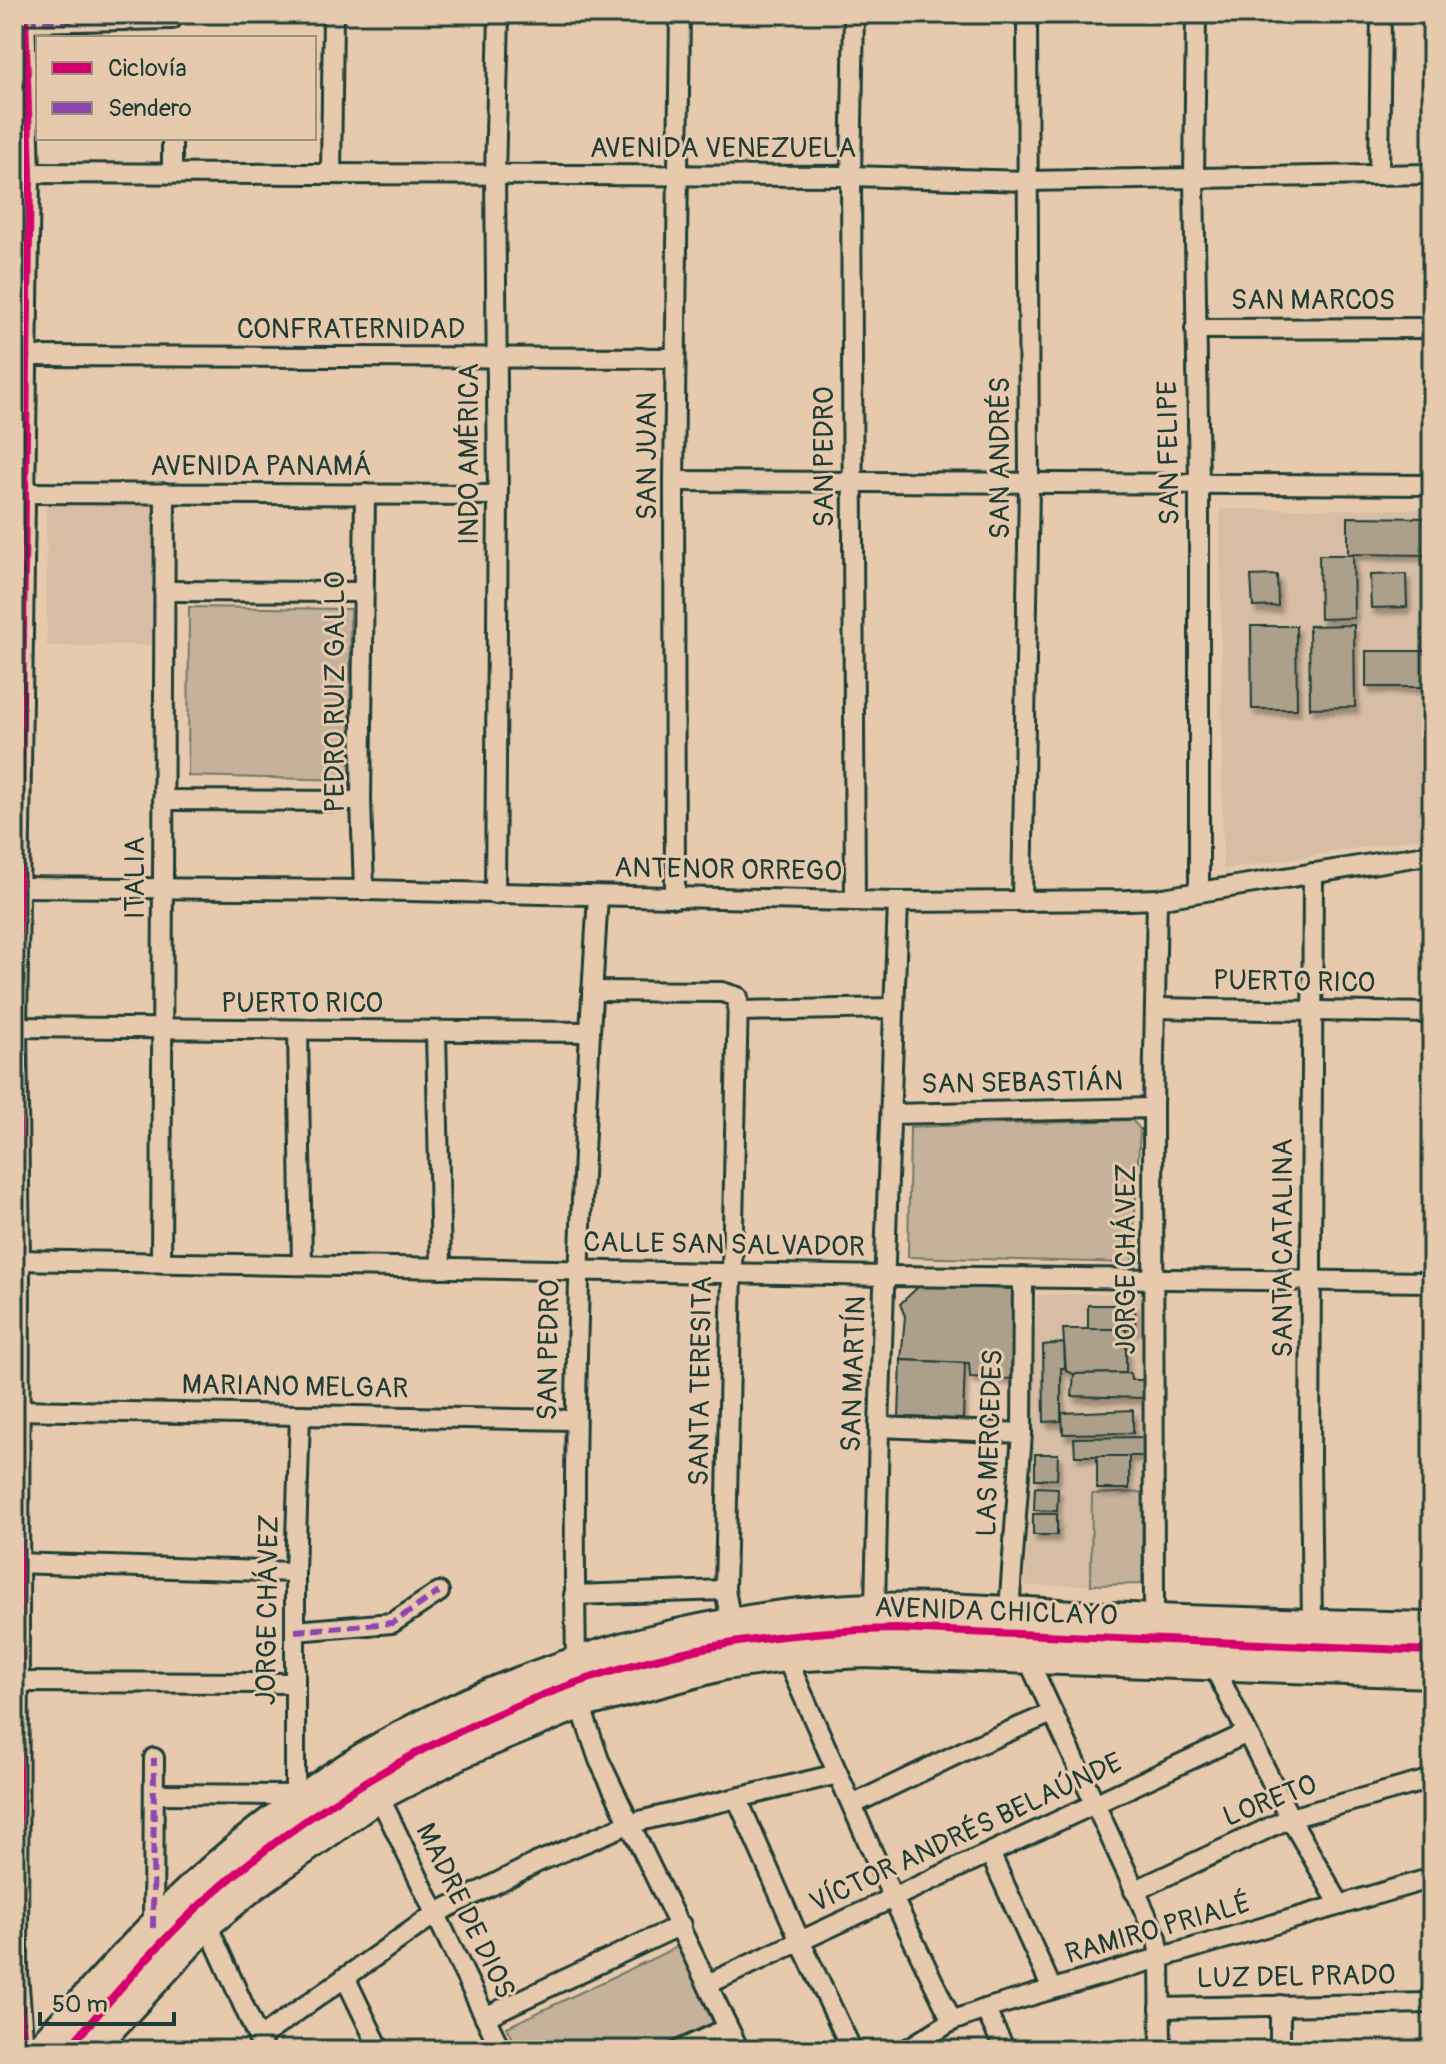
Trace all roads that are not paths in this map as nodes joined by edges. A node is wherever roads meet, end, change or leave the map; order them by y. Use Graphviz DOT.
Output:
graph roads {
  1 [pos="333,14"];
  2 [pos="499,14"];
  3 [pos="680,14"];
  4 [pos="854,14"];
  5 [pos="1027,14"];
  6 [pos="1196,14"];
  7 [pos="1381,14"];
  8 [pos="25,18"];
  9 [pos="172,24"];
  10 [pos="172,140"];
  11 [pos="22,173"];
  12 [pos="172,173"];
  13 [pos="331,174"];
  14 [pos="1432,174"];
  15 [pos="678,175"];
  16 [pos="1379,175"];
  17 [pos="495,176"];
  18 [pos="851,176"];
  19 [pos="1194,178"];
  20 [pos="1027,181"];
  21 [pos="1432,328"];
  22 [pos="1195,329"];
  23 [pos="26,356"];
  24 [pos="496,358"];
  25 [pos="675,358"];
  26 [pos="20,433"];
  27 [pos="674,481"];
  28 [pos="852,482"];
  29 [pos="1029,484"];
  30 [pos="1199,484"];
  31 [pos="1432,485"];
  32 [pos="24,493"];
  33 [pos="165,493"];
  34 [pos="365,494"];
  35 [pos="498,495"];
  36 [pos="164,591"];
  37 [pos="363,592"];
  38 [pos="18,683"];
  39 [pos="163,800"];
  40 [pos="361,801"];
  41 [pos="1432,854"];
  42 [pos="1313,873"];
  43 [pos="20,887"];
  44 [pos="164,889"];
  45 [pos="364,890"];
  46 [pos="1199,891"];
  47 [pos="495,894"];
  48 [pos="598,896"];
  49 [pos="675,898"];
  50 [pos="1157,899"];
  51 [pos="855,900"];
  52 [pos="898,902"];
  53 [pos="1022,902"];
  54 [pos="592,991"];
  55 [pos="739,1004"];
  56 [pos="894,1008"];
  57 [pos="1155,1008"];
  58 [pos="1312,1010"];
  59 [pos="1432,1013"];
  60 [pos="16,1027"];
  61 [pos="163,1030"];
  62 [pos="298,1031"];
  63 [pos="436,1032"];
  64 [pos="589,1032"];
  65 [pos="1153,1108"];
  66 [pos="891,1114"];
  67 [pos="17,1260"];
  68 [pos="161,1262"];
  69 [pos="302,1265"];
  70 [pos="441,1268"];
  71 [pos="579,1270"];
  72 [pos="732,1273"];
  73 [pos="886,1276"];
  74 [pos="1023,1277"];
  75 [pos="1154,1278"];
  76 [pos="1312,1280"];
  77 [pos="1432,1282"];
  78 [pos="17,1410"];
  79 [pos="300,1415"];
  80 [pos="575,1420"];
  81 [pos="879,1427"];
  82 [pos="1022,1433"];
  83 [pos="17,1563"];
  84 [pos="295,1572"];
  85 [pos="725,1590"];
  86 [pos="439,1592"];
  87 [pos="574,1595"];
  88 [pos="875,1608"];
  89 [pos="1009,1611"];
  90 [pos="1154,1619"];
  91 [pos="731,1622"];
  92 [pos="1312,1624"];
  93 [pos="1432,1627"];
  94 [pos="295,1631"];
  95 [pos="1432,1651"];
  96 [pos="786,1657"];
  97 [pos="1027,1657"];
  98 [pos="576,1662"];
  99 [pos="1213,1665"];
  100 [pos="1432,1673"];
  101 [pos="16,1682"];
  102 [pos="295,1683"];
  103 [pos="580,1704"];
  104 [pos="1052,1713"];
  105 [pos="1247,1733"];
  106 [pos="154,1758"];
  107 [pos="838,1774"];
  108 [pos="1432,1779"];
  109 [pos="154,1794"];
  110 [pos="379,1796"];
  111 [pos="737,1798"];
  112 [pos="295,1800"];
  113 [pos="852,1805"];
  114 [pos="1093,1805"];
  115 [pos="1290,1818"];
  116 [pos="631,1823"];
  117 [pos="16,1844"];
  118 [pos="990,1853"];
  119 [pos="1432,1878"];
  120 [pos="1134,1891"];
  121 [pos="893,1898"];
  122 [pos="1340,1905"];
  123 [pos="435,1914"];
  124 [pos="207,1924"];
  125 [pos="681,1925"];
  126 [pos="153,1928"];
  127 [pos="800,1941"];
  128 [pos="1160,1958"];
  129 [pos="345,1977"];
  130 [pos="708,1984"];
  131 [pos="1052,1989"];
  132 [pos="1432,2003"];
  133 [pos="1280,2005"];
  134 [pos="1160,2008"];
  135 [pos="985,2009"];
  136 [pos="485,2017"];
  137 [pos="952,2021"];
  138 [pos="728,2028"];
  139 [pos="260,2044"];
  140 [pos="24,2050"];
  141 [pos="38,2050"];
  142 [pos="67,2050"];
  143 [pos="90,2050"];
  144 [pos="380,2050"];
  145 [pos="501,2050"];
  146 [pos="680,2050"];
  147 [pos="739,2050"];
  148 [pos="852,2050"];
  149 [pos="906,2050"];
  150 [pos="1005,2050"];
  151 [pos="1161,2050"];
  152 [pos="1280,2050"];
  1 -- 13 [label="street"];
  2 -- 17 [label="street, INDO AMÉRICA"];
  3 -- 15 [label="street, SAN JUAN"];
  4 -- 18 [label="street, SAN PEDRO"];
  5 -- 20 [label="street, SAN ANDRÉS"];
  6 -- 19 [label="street, SAN FELIPE"];
  7 -- 16 [label="street"];
  8 -- 9 [label="street"];
  8 -- 11 [label="street"];
  10 -- 12 [label="street"];
  11 -- 12 [label="street, AVENIDA VENEZUELA"];
  11 -- 23 [label="street"];
  12 -- 13 [label="street, AVENIDA VENEZUELA"];
  13 -- 17 [label="street, AVENIDA VENEZUELA"];
  14 -- 16 [label="street, AVENIDA VENEZUELA"];
  15 -- 17 [label="street, AVENIDA VENEZUELA"];
  15 -- 18 [label="street, AVENIDA VENEZUELA"];
  15 -- 25 [label="street, SAN JUAN"];
  16 -- 19 [label="street, AVENIDA VENEZUELA"];
  17 -- 24 [label="street, INDO AMÉRICA"];
  18 -- 20 [label="street, AVENIDA VENEZUELA"];
  18 -- 28 [label="street, SAN PEDRO"];
  19 -- 20 [label="street, AVENIDA VENEZUELA"];
  19 -- 22 [label="street, SAN FELIPE"];
  20 -- 29 [label="street, SAN ANDRÉS"];
  21 -- 22 [label="street, SAN MARCOS"];
  22 -- 30 [label="street, SAN FELIPE"];
  23 -- 24 [label="street, CONFRATERNIDAD"];
  23 -- 26 [label="street"];
  24 -- 25 [label="street, CONFRATERNIDAD"];
  24 -- 35 [label="street, INDO AMÉRICA"];
  25 -- 27 [label="street, SAN JUAN"];
  26 -- 32 [label="street"];
  27 -- 28 [label="street"];
  27 -- 49 [label="street, SAN JUAN"];
  28 -- 29 [label="street"];
  28 -- 51 [label="street, SAN PEDRO"];
  29 -- 30 [label="street"];
  29 -- 53 [label="street, SAN ANDRÉS"];
  30 -- 31 [label="street"];
  30 -- 46 [label="street, SAN FELIPE"];
  32 -- 33 [label="street, AVENIDA PANAMÁ"];
  32 -- 38 [label="street"];
  33 -- 34 [label="street, AVENIDA PANAMÁ"];
  33 -- 36 [label="street, ITALIA"];
  34 -- 35 [label="street, AVENIDA PANAMÁ"];
  34 -- 37 [label="street, PEDRO RUIZ GALLO"];
  35 -- 47 [label="street, INDO AMÉRICA"];
  36 -- 37 [label="street"];
  36 -- 39 [label="street, ITALIA"];
  37 -- 40 [label="street, PEDRO RUIZ GALLO"];
  38 -- 43 [label="street"];
  39 -- 40 [label="street"];
  39 -- 44 [label="street, ITALIA"];
  40 -- 45 [label="street, PEDRO RUIZ GALLO"];
  41 -- 42 [label="street, ANTENOR ORREGO"];
  42 -- 46 [label="street, ANTENOR ORREGO"];
  42 -- 58 [label="street, SANTA CATALINA"];
  43 -- 44 [label="street, ANTENOR ORREGO"];
  43 -- 60 [label="street"];
  44 -- 45 [label="street, ANTENOR ORREGO"];
  44 -- 61 [label="street, ITALIA"];
  45 -- 47 [label="street, ANTENOR ORREGO"];
  46 -- 50 [label="street, ANTENOR ORREGO"];
  47 -- 48 [label="street, ANTENOR ORREGO"];
  48 -- 49 [label="street, ANTENOR ORREGO"];
  48 -- 54 [label="street, SAN PEDRO"];
  49 -- 51 [label="street, ANTENOR ORREGO"];
  50 -- 53 [label="street, ANTENOR ORREGO"];
  50 -- 57 [label="street, JORGE CHÁVEZ"];
  51 -- 52 [label="street, ANTENOR ORREGO"];
  52 -- 53 [label="street, ANTENOR ORREGO"];
  52 -- 56 [label="street, SAN MARTÍN"];
  54 -- 55 [label="street"];
  54 -- 64 [label="street, SAN PEDRO"];
  55 -- 56 [label="street"];
  55 -- 72 [label="street, SANTA TERESITA"];
  56 -- 66 [label="street, SAN MARTÍN"];
  57 -- 58 [label="street, PUERTO RICO"];
  57 -- 65 [label="street, JORGE CHÁVEZ"];
  58 -- 59 [label="street, PUERTO RICO"];
  58 -- 76 [label="street, SANTA CATALINA"];
  60 -- 61 [label="street, PUERTO RICO"];
  60 -- 67 [label="street"];
  61 -- 62 [label="street, PUERTO RICO"];
  61 -- 68 [label="street, ITALIA"];
  62 -- 63 [label="street, PUERTO RICO"];
  62 -- 69 [label="street"];
  63 -- 64 [label="street, PUERTO RICO"];
  63 -- 70 [label="street"];
  64 -- 71 [label="street, SAN PEDRO"];
  65 -- 66 [label="street, SAN SEBASTIÁN"];
  65 -- 75 [label="street, JORGE CHÁVEZ"];
  66 -- 73 [label="street, SAN MARTÍN"];
  67 -- 68 [label="street, CALLE SAN SALVADOR"];
  67 -- 78 [label="street"];
  68 -- 69 [label="street, CALLE SAN SALVADOR"];
  69 -- 70 [label="street, CALLE SAN SALVADOR"];
  70 -- 71 [label="street, CALLE SAN SALVADOR"];
  71 -- 72 [label="street, CALLE SAN SALVADOR"];
  71 -- 80 [label="street, SAN PEDRO"];
  72 -- 73 [label="street, CALLE SAN SALVADOR"];
  72 -- 85 [label="street, SANTA TERESITA"];
  73 -- 74 [label="street, CALLE SAN SALVADOR"];
  73 -- 81 [label="street, SAN MARTÍN"];
  74 -- 75 [label="street, CALLE SAN SALVADOR"];
  74 -- 82 [label="street, LAS MERCEDES"];
  75 -- 76 [label="street, CALLE SAN SALVADOR"];
  75 -- 90 [label="street, JORGE CHÁVEZ"];
  76 -- 77 [label="street, CALLE SAN SALVADOR"];
  76 -- 92 [label="street, SANTA CATALINA"];
  78 -- 79 [label="street, MARIANO MELGAR"];
  78 -- 83 [label="street"];
  79 -- 80 [label="street, MARIANO MELGAR"];
  79 -- 84 [label="street, JORGE CHÁVEZ"];
  80 -- 87 [label="street, SAN PEDRO"];
  81 -- 82 [label="street"];
  81 -- 88 [label="street, SAN MARTÍN"];
  82 -- 89 [label="street, LAS MERCEDES"];
  83 -- 84 [label="street"];
  83 -- 101 [label="street"];
  84 -- 94 [label="street, JORGE CHÁVEZ"];
  85 -- 87 [label="street"];
  85 -- 91 [label="street, SANTA TERESITA"];
  86 -- 94 [label="street"];
  87 -- 98 [label="street, SAN PEDRO"];
  88 -- 89 [label="main road, AVENIDA CHICLAYO"];
  88 -- 91 [label="main road, AVENIDA CHICLAYO"];
  89 -- 90 [label="main road, AVENIDA CHICLAYO"];
  90 -- 92 [label="main road, AVENIDA CHICLAYO"];
  91 -- 98 [label="main road, AVENIDA CHICLAYO"];
  92 -- 93 [label="main road, AVENIDA CHICLAYO"];
  94 -- 102 [label="street, JORGE CHÁVEZ"];
  95 -- 142 [label="street, AVENIDA CHICLAYO"];
  96 -- 97 [label="main road, AVENIDA CHICLAYO"];
  96 -- 103 [label="main road, AVENIDA CHICLAYO"];
  96 -- 107 [label="street"];
  97 -- 99 [label="main road, AVENIDA CHICLAYO"];
  97 -- 104 [label="street"];
  98 -- 112 [label="main road, AVENIDA CHICLAYO"];
  99 -- 100 [label="main road, AVENIDA CHICLAYO"];
  99 -- 105 [label="street"];
  101 -- 102 [label="street"];
  101 -- 117 [label="street"];
  102 -- 112 [label="street, JORGE CHÁVEZ"];
  103 -- 110 [label="main road, AVENIDA CHICLAYO"];
  103 -- 116 [label="street"];
  104 -- 113 [label="street"];
  104 -- 114 [label="street"];
  105 -- 114 [label="street, VÍCTOR ANDRÉS BELAÚNDE"];
  105 -- 115 [label="street"];
  106 -- 109 [label="street"];
  107 -- 111 [label="street"];
  107 -- 113 [label="street"];
  108 -- 115 [label="street, LORETO"];
  109 -- 112 [label="street"];
  109 -- 126 [label="street"];
  110 -- 123 [label="street, MADRE DE DIOS"];
  110 -- 124 [label="main road, AVENIDA CHICLAYO"];
  111 -- 116 [label="street"];
  111 -- 127 [label="street"];
  112 -- 126 [label="main road, AVENIDA CHICLAYO"];
  113 -- 121 [label="street"];
  114 -- 118 [label="street, VÍCTOR ANDRÉS BELAÚNDE"];
  114 -- 120 [label="street"];
  115 -- 120 [label="street, LORETO"];
  115 -- 122 [label="street"];
  116 -- 123 [label="street"];
  116 -- 125 [label="street"];
  117 -- 140 [label="street"];
  118 -- 121 [label="street, VÍCTOR ANDRÉS BELAÚNDE"];
  118 -- 131 [label="street"];
  119 -- 122 [label="street, RAMIRO PRIALÉ"];
  120 -- 128 [label="street"];
  121 -- 127 [label="street, VÍCTOR ANDRÉS BELAÚNDE"];
  121 -- 137 [label="street"];
  122 -- 128 [label="street, RAMIRO PRIALÉ"];
  123 -- 129 [label="street"];
  123 -- 136 [label="street, MADRE DE DIOS"];
  124 -- 139 [label="street"];
  124 -- 143 [label="main road, AVENIDA CHICLAYO"];
  125 -- 130 [label="street"];
  125 -- 136 [label="street"];
  126 -- 141 [label="main road, AVENIDA CHICLAYO"];
  127 -- 130 [label="street, VÍCTOR ANDRÉS BELAÚNDE"];
  127 -- 148 [label="street"];
  128 -- 131 [label="street, RAMIRO PRIALÉ"];
  128 -- 134 [label="street"];
  129 -- 139 [label="street"];
  129 -- 144 [label="street"];
  130 -- 138 [label="street"];
  131 -- 135 [label="street, RAMIRO PRIALÉ"];
  132 -- 133 [label="street, LUZ DEL PRADO"];
  133 -- 134 [label="street, LUZ DEL PRADO"];
  133 -- 152 [label="street"];
  134 -- 151 [label="street"];
  135 -- 137 [label="street, RAMIRO PRIALÉ"];
  135 -- 150 [label="street"];
  136 -- 145 [label="street, MADRE DE DIOS"];
  137 -- 149 [label="street, RAMIRO PRIALÉ"];
  138 -- 146 [label="street"];
  138 -- 147 [label="street"];
}
